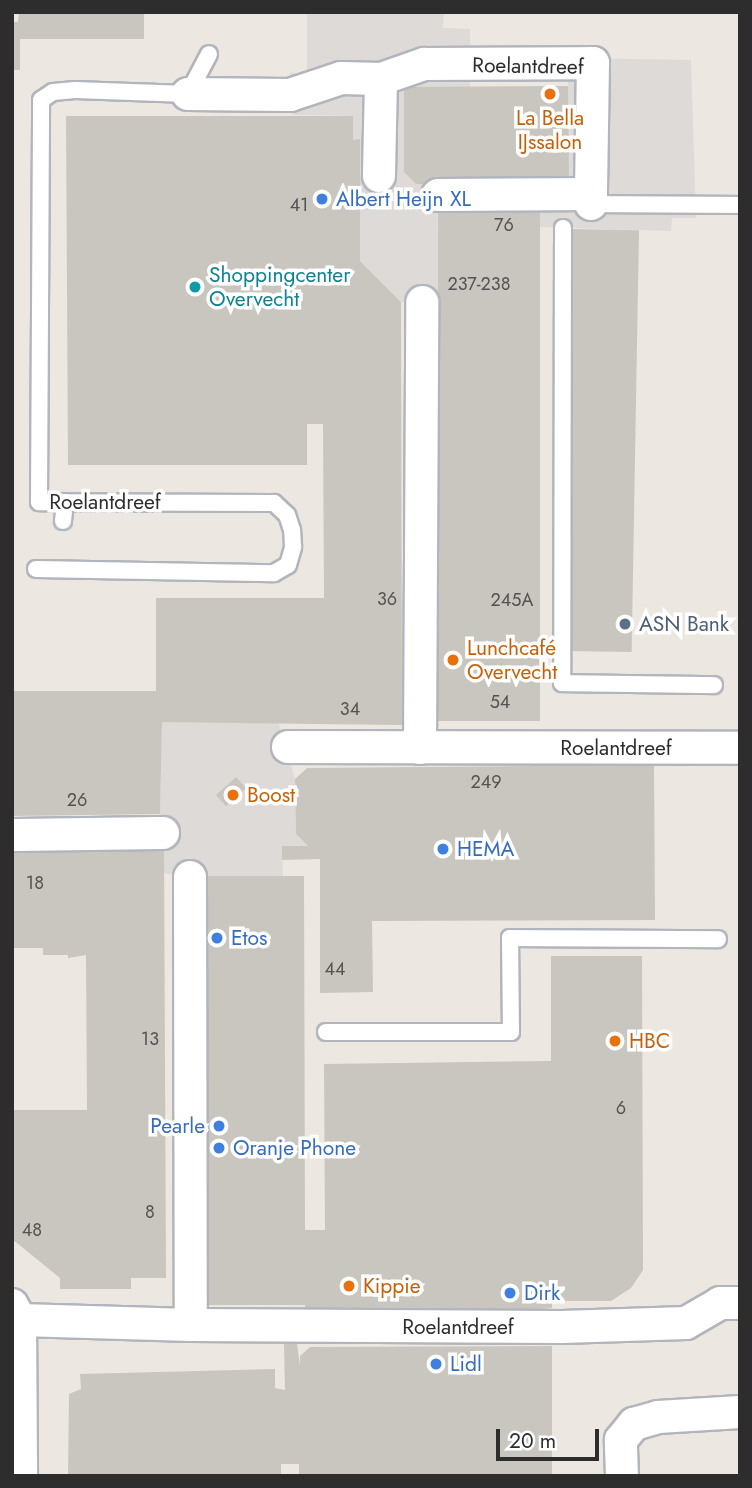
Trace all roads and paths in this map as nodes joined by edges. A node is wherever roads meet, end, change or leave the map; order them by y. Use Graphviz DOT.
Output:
graph roads {
  1 [pos="209,54"];
  2 [pos="381,79"];
  3 [pos="188,94"];
  4 [pos="379,176"];
  5 [pos="438,195"];
  6 [pos="591,199"];
  7 [pos="740,205"];
  8 [pos="563,228"];
  9 [pos="422,302"];
  10 [pos="65,502"];
  11 [pos="64,522"];
  12 [pos="36,569"];
  13 [pos="714,685"];
  14 [pos="288,747"];
  15 [pos="421,747"];
  16 [pos="740,748"];
  17 [pos="163,832"];
  18 [pos="12,835"];
  19 [pos="190,877"];
  20 [pos="718,939"];
  21 [pos="326,1032"];
  22 [pos="730,1303"];
  23 [pos="16,1313"];
  24 [pos="191,1325"];
  25 [pos="740,1412"];
  26 [pos="20,1476"];
  27 [pos="622,1476"];
  1 -- 3 [label="lane"];
  2 -- 3 [label="street, Roelantdreef"];
  2 -- 4 [label="street"];
  2 -- 6 [label="street, Roelantdreef"];
  3 -- 10 [label="lane, Roelantdreef"];
  5 -- 6 [label="street"];
  6 -- 7 [label="lane"];
  8 -- 13 [label="lane"];
  9 -- 15 [label="street"];
  10 -- 11 [label="lane"];
  10 -- 12 [label="lane, Roelantdreef"];
  14 -- 15 [label="street, Roelantdreef"];
  15 -- 16 [label="street, Roelantdreef"];
  17 -- 18 [label="street"];
  19 -- 24 [label="street"];
  20 -- 21 [label="lane"];
  22 -- 24 [label="street, Roelantdreef"];
  23 -- 24 [label="street, Roelantdreef"];
  23 -- 26 [label="street"];
  25 -- 27 [label="street"];
}
